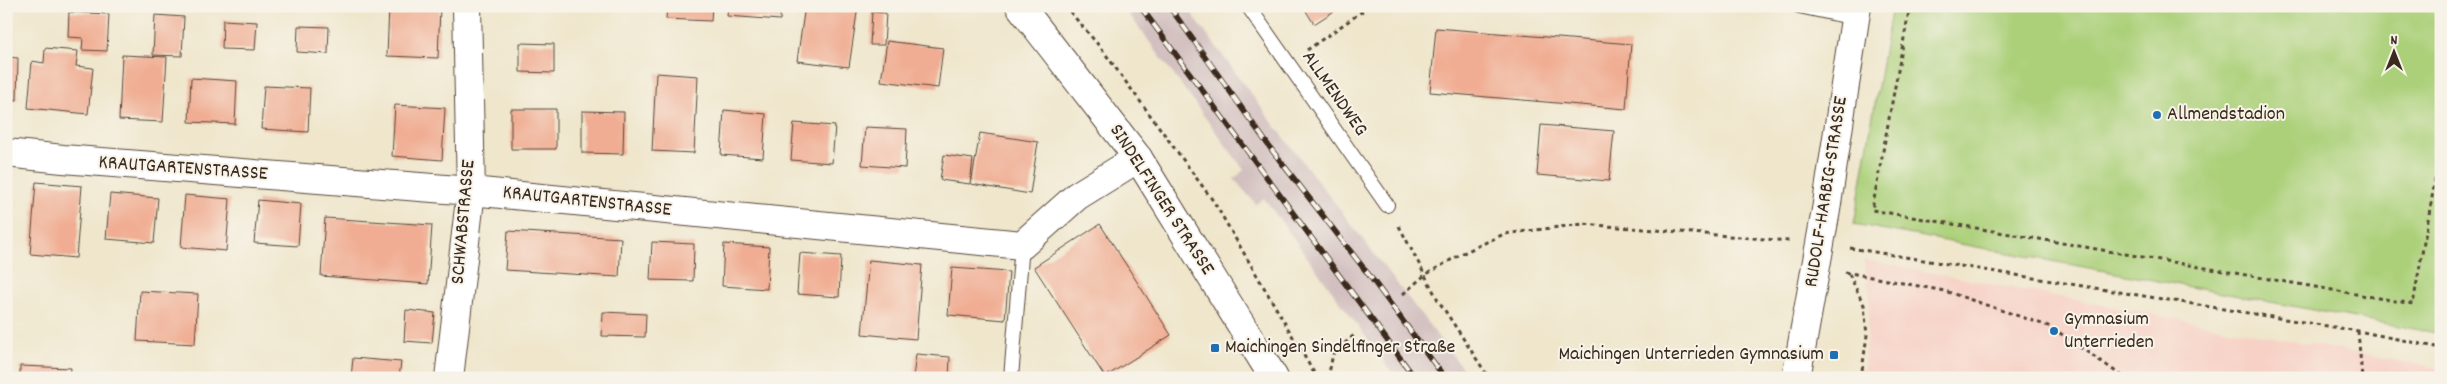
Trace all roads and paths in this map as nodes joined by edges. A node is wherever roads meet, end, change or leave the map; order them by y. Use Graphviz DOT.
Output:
graph roads {
  1 [pos="467,6"];
  2 [pos="1020,6"];
  3 [pos="1065,6"];
  4 [pos="1248,6"];
  5 [pos="1370,6"];
  6 [pos="1799,6"];
  7 [pos="1910,6"];
  8 [pos="1856,12"];
  9 [pos="1288,63"];
  10 [pos="2441,147"];
  11 [pos="6,153"];
  12 [pos="1138,158"];
  13 [pos="471,191"];
  14 [pos="1387,205"];
  15 [pos="1022,245"];
  16 [pos="1818,253"];
  17 [pos="1849,273"];
  18 [pos="1425,275"];
  19 [pos="1403,294"];
  20 [pos="2358,331"];
  21 [pos="1354,335"];
  22 [pos="2441,348"];
  23 [pos="448,378"];
  24 [pos="1011,378"];
  25 [pos="1274,378"];
  26 [pos="1317,378"];
  27 [pos="1328,378"];
  28 [pos="1489,378"];
  29 [pos="1796,378"];
  30 [pos="1861,378"];
  31 [pos="2125,378"];
  32 [pos="2362,378"];
  1 -- 13 [label="street, SCHWABSTRASSE"];
  2 -- 12 [label="street, SINDELFINGER STRASSE"];
  3 -- 26 [label="path"];
  4 -- 9 [label="lane, ALLMENDWEG"];
  5 -- 9 [label="path"];
  6 -- 8 [label="lane"];
  7 -- 10 [label="path"];
  8 -- 16 [label="street, RUDOLF-HARBIG-STRASSE"];
  9 -- 14 [label="lane, ALLMENDWEG"];
  11 -- 13 [label="street, KRAUTGARTENSTRASSE"];
  12 -- 15 [label="street"];
  12 -- 25 [label="street, SINDELFINGER STRASSE"];
  13 -- 15 [label="street, KRAUTGARTENSTRASSE"];
  13 -- 23 [label="street, SCHWABSTRASSE"];
  14 -- 18 [label="path"];
  15 -- 24 [label="lane"];
  16 -- 17 [label="path"];
  16 -- 18 [label="path"];
  16 -- 20 [label="path"];
  16 -- 29 [label="street, RUDOLF-HARBIG-STRASSE"];
  17 -- 30 [label="path"];
  17 -- 31 [label="path"];
  18 -- 19 [label="path"];
  18 -- 28 [label="path"];
  20 -- 22 [label="path"];
  20 -- 32 [label="path"];
  21 -- 27 [label="path"];
}
